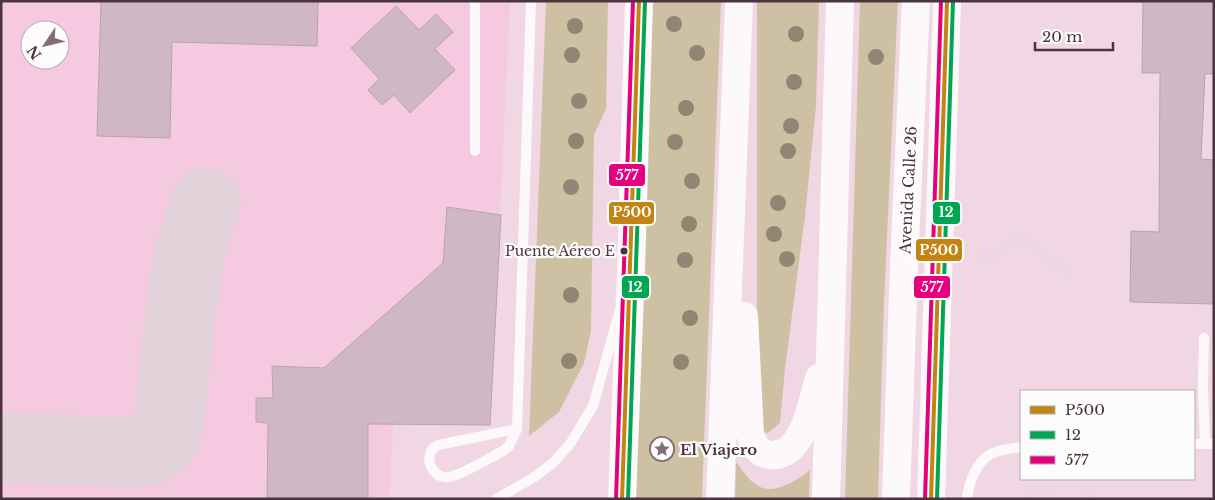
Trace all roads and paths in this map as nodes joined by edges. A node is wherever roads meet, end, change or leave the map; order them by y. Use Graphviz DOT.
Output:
graph roads {
  1 [pos="474,1"];
  2 [pos="531,1"];
  3 [pos="639,1"];
  4 [pos="739,1"];
  5 [pos="840,1"];
  6 [pos="916,1"];
  7 [pos="947,1"];
  8 [pos="734,137"];
  9 [pos="475,151"];
  10 [pos="981,257"];
  11 [pos="631,269"];
  12 [pos="1069,274"];
  13 [pos="830,337"];
  14 [pos="1204,338"];
  15 [pos="517,430"];
  16 [pos="1195,444"];
  17 [pos="1210,444"];
  18 [pos="1020,447"];
  19 [pos="496,499"];
  20 [pos="622,499"];
  21 [pos="720,499"];
  22 [pos="826,499"];
  23 [pos="896,499"];
  24 [pos="931,499"];
  25 [pos="968,499"];
  26 [pos="1024,499"];
  27 [pos="1094,499"];
  1 -- 9 [label="lane"];
  2 -- 15 [label="lane"];
  3 -- 11 [label="main road"];
  4 -- 8 [label="main road"];
  5 -- 13 [label="main road"];
  6 -- 23 [label="main road, Avenida Calle 26"];
  7 -- 24 [label="main road"];
  8 -- 13 [label="main road"];
  8 -- 21 [label="main road"];
  10 -- 12 [label="path"];
  11 -- 19 [label="lane"];
  11 -- 20 [label="main road"];
  13 -- 22 [label="main road"];
  14 -- 17 [label="lane"];
  15 -- 15 [label="lane"];
  16 -- 17 [label="lane"];
  18 -- 25 [label="lane"];
  26 -- 27 [label="path"];
}
